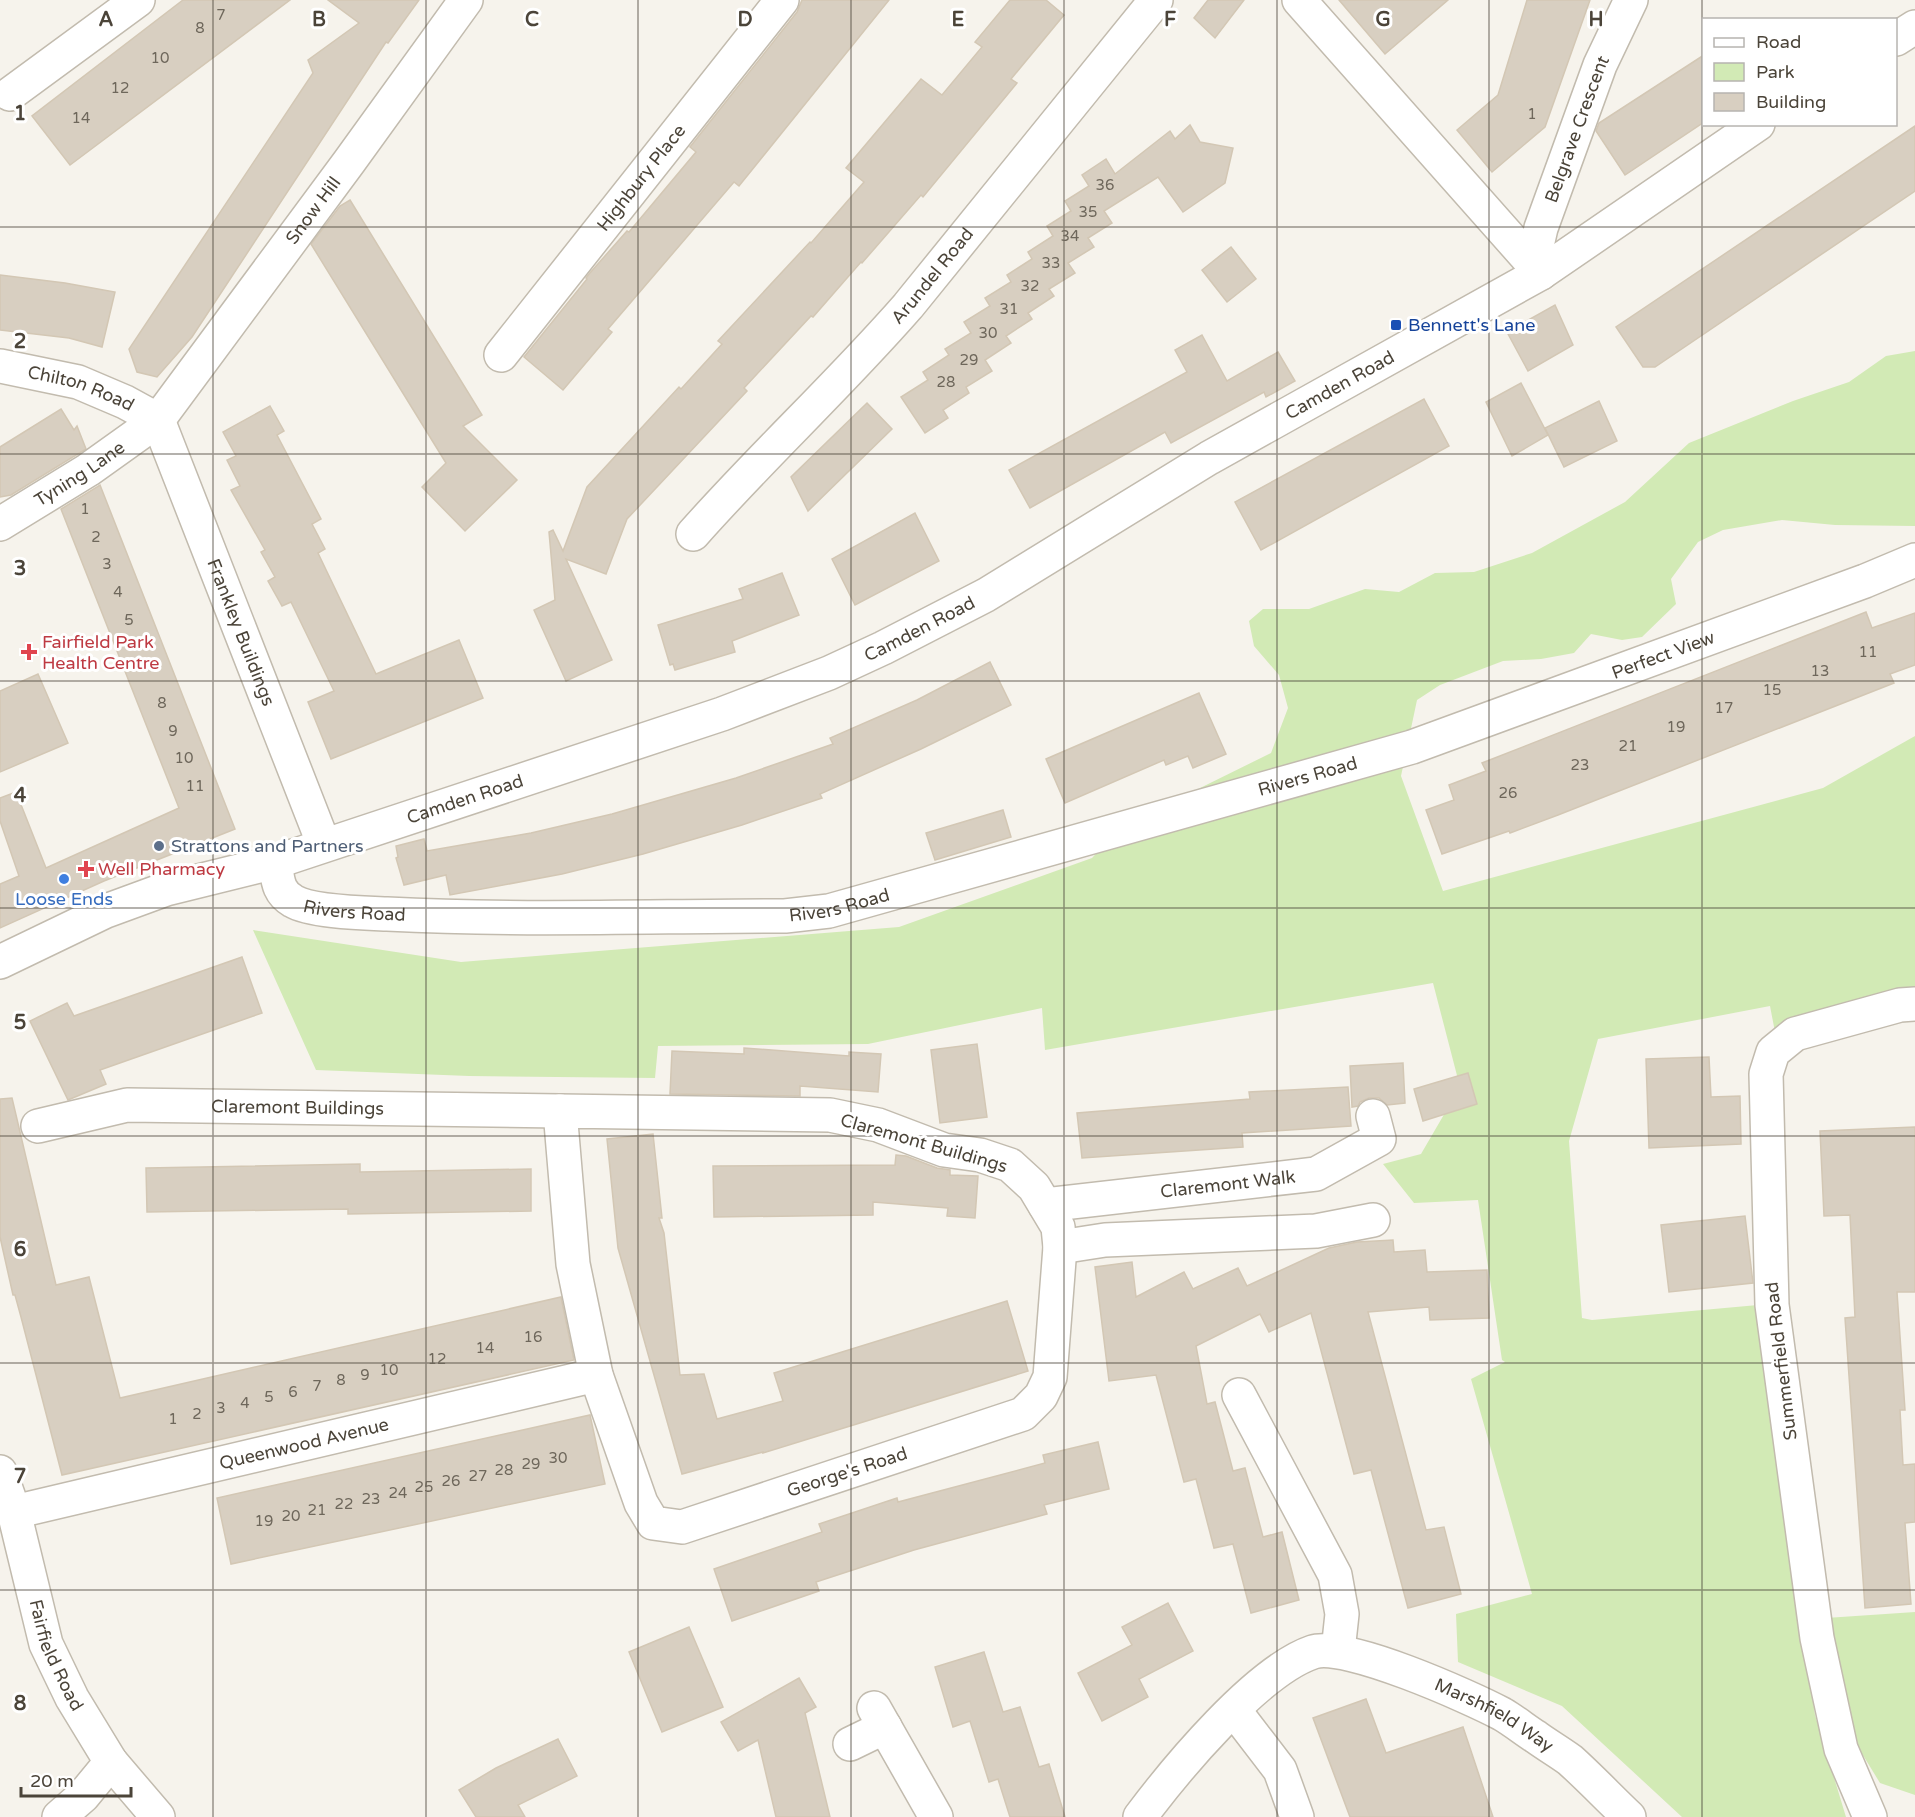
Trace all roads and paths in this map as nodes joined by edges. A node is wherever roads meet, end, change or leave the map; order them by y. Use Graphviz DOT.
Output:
graph roads {
  1 [pos="138,0"];
  2 [pos="466,0"];
  3 [pos="782,0"];
  4 [pos="1156,0"];
  5 [pos="1299,0"];
  6 [pos="1631,0"];
  7 [pos="1915,27"];
  8 [pos="1897,38"];
  9 [pos="10,94"];
  10 [pos="1755,126"];
  11 [pos="1537,268"];
  12 [pos="501,355"];
  13 [pos="0,366"];
  14 [pos="158,420"];
  15 [pos="0,524"];
  16 [pos="693,534"];
  17 [pos="1915,560"];
  18 [pos="1412,747"];
  19 [pos="324,845"];
  20 [pos="275,862"];
  21 [pos="0,962"];
  22 [pos="1915,1004"];
  23 [pos="560,1111"];
  24 [pos="1373,1116"];
  25 [pos="38,1126"];
  26 [pos="1045,1205"];
  27 [pos="1373,1220"];
  28 [pos="1060,1247"];
  29 [pos="596,1375"];
  30 [pos="1239,1395"];
  31 [pos="0,1472"];
  32 [pos="14,1512"];
  33 [pos="1338,1652"];
  34 [pos="1234,1710"];
  35 [pos="850,1744"];
  36 [pos="111,1762"];
  37 [pos="59,1817"];
  38 [pos="158,1817"];
  39 [pos="936,1817"];
  40 [pos="1140,1817"];
  41 [pos="1297,1817"];
  42 [pos="1629,1817"];
  43 [pos="1870,1817"];
  1 -- 9 [label="street"];
  2 -- 14 [label="street, Snow Hill"];
  3 -- 12 [label="street, Highbury Place"];
  4 -- 16 [label="street, Arundel Road"];
  5 -- 11 [label="street"];
  6 -- 11 [label="street, Belgrave Crescent"];
  7 -- 8 [label="street"];
  10 -- 11 [label="street, Camden Road"];
  11 -- 19 [label="street, Camden Road"];
  13 -- 14 [label="street, Chilton Road"];
  14 -- 15 [label="street, Tyning Lane"];
  14 -- 19 [label="street, Frankley Buildings"];
  17 -- 18 [label="street, Perfect View"];
  18 -- 20 [label="street, Rivers Road"];
  19 -- 20 [label="street, Camden Road"];
  20 -- 21 [label="street, Camden Road"];
  22 -- 43 [label="street, Summerfield Road"];
  23 -- 25 [label="street, Claremont Buildings"];
  23 -- 26 [label="street, Claremont Buildings"];
  23 -- 29 [label="street"];
  24 -- 26 [label="street, Claremont Walk"];
  26 -- 28 [label="street, Claremont Buildings"];
  27 -- 28 [label="street"];
  28 -- 29 [label="street, George's Road"];
  29 -- 32 [label="street, Queenwood Avenue"];
  30 -- 33 [label="street"];
  31 -- 32 [label="street, Fairfield Road"];
  32 -- 36 [label="street, Fairfield Road"];
  33 -- 34 [label="street, Marshfield Way"];
  33 -- 42 [label="street, Marshfield Way"];
  34 -- 40 [label="street, Marshfield Way"];
  34 -- 41 [label="street"];
  35 -- 39 [label="street"];
  36 -- 37 [label="street"];
  36 -- 38 [label="street, Fairfield Road"];
}
